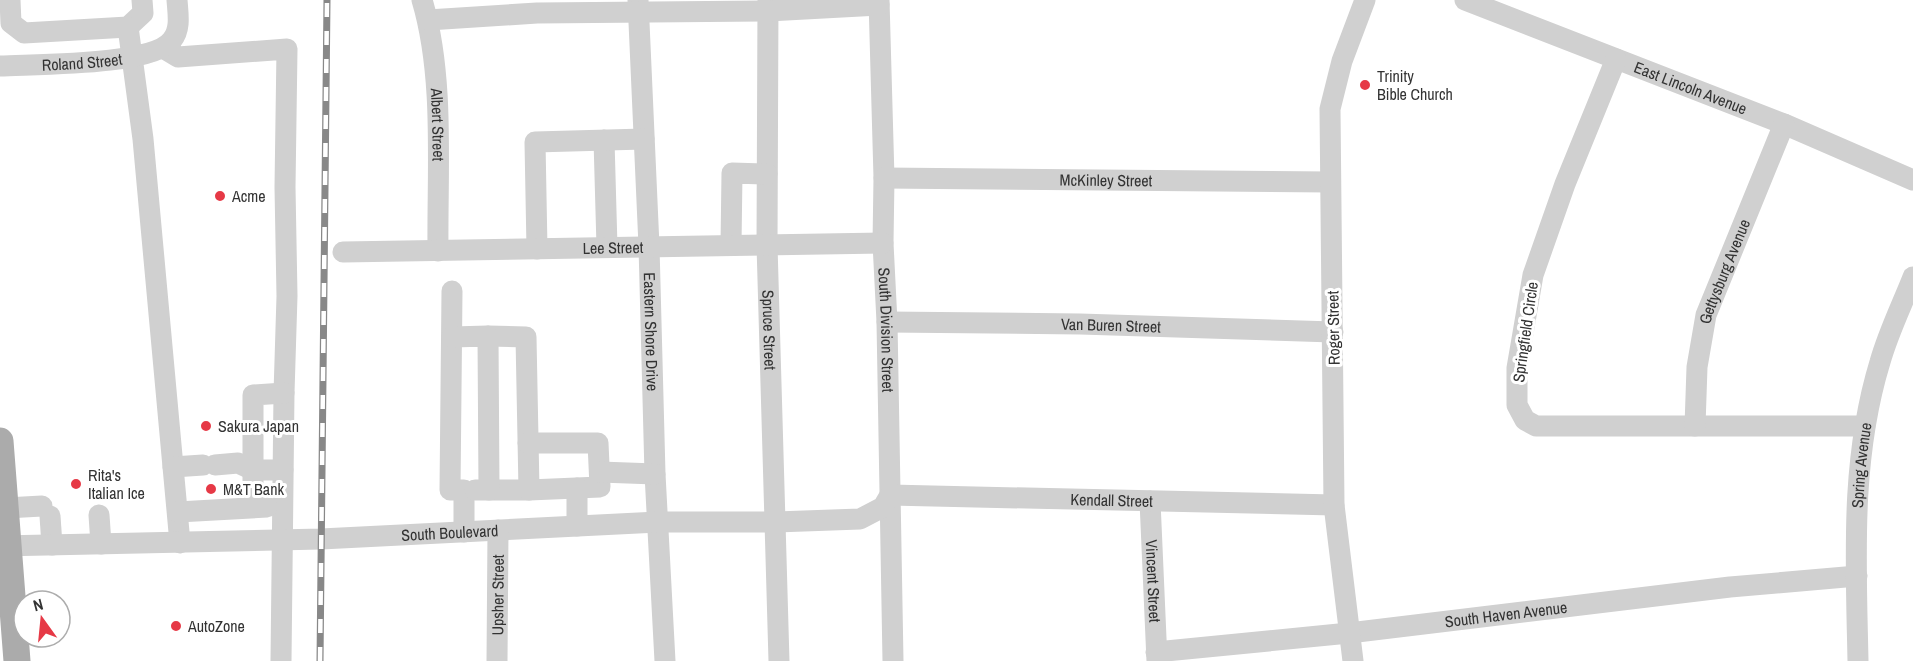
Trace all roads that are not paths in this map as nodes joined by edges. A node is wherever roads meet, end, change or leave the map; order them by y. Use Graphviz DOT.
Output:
graph roads {
  1 [pos="10,0"];
  2 [pos="142,0"];
  3 [pos="177,0"];
  4 [pos="1365,0"];
  5 [pos="1465,0"];
  6 [pos="879,2"];
  7 [pos="768,5"];
  8 [pos="536,6"];
  9 [pos="638,6"];
  10 [pos="424,10"];
  11 [pos="128,27"];
  12 [pos="163,48"];
  13 [pos="133,57"];
  14 [pos="1616,59"];
  15 [pos="0,66"];
  16 [pos="1784,124"];
  17 [pos="644,139"];
  18 [pos="604,140"];
  19 [pos="767,174"];
  20 [pos="884,178"];
  21 [pos="1913,180"];
  22 [pos="1330,182"];
  23 [pos="883,243"];
  24 [pos="766,245"];
  25 [pos="650,246"];
  26 [pos="730,246"];
  27 [pos="607,247"];
  28 [pos="537,249"];
  29 [pos="438,251"];
  30 [pos="343,252"];
  31 [pos="1913,277"];
  32 [pos="452,291"];
  33 [pos="887,322"];
  34 [pos="1333,332"];
  35 [pos="488,336"];
  36 [pos="452,337"];
  37 [pos="284,393"];
  38 [pos="1695,426"];
  39 [pos="1865,426"];
  40 [pos="0,441"];
  41 [pos="528,443"];
  42 [pos="173,467"];
  43 [pos="253,470"];
  44 [pos="283,470"];
  45 [pos="600,472"];
  46 [pos="2,473"];
  47 [pos="655,474"];
  48 [pos="576,488"];
  49 [pos="464,490"];
  50 [pos="489,490"];
  51 [pos="529,490"];
  52 [pos="890,495"];
  53 [pos="1150,501"];
  54 [pos="1334,505"];
  55 [pos="282,506"];
  56 [pos="253,507"];
  57 [pos="6,508"];
  58 [pos="178,512"];
  59 [pos="99,515"];
  60 [pos="658,522"];
  61 [pos="776,522"];
  62 [pos="577,526"];
  63 [pos="498,530"];
  64 [pos="464,532"];
  65 [pos="282,539"];
  66 [pos="180,543"];
  67 [pos="101,544"];
  68 [pos="52,545"];
  69 [pos="4,546"];
  70 [pos="1857,576"];
  71 [pos="1349,633"];
  72 [pos="1156,656"];
  73 [pos="17,661"];
  74 [pos="281,661"];
  75 [pos="497,661"];
  76 [pos="665,661"];
  77 [pos="779,661"];
  78 [pos="893,661"];
  79 [pos="1353,661"];
  80 [pos="1858,661"];
  1 -- 11 [label="street"];
  2 -- 11 [label="street"];
  3 -- 12 [label="street"];
  4 -- 22 [label="street, Roger Street"];
  5 -- 14 [label="street, East Lincoln Avenue"];
  6 -- 7 [label="street"];
  6 -- 20 [label="street, South Division Street"];
  7 -- 9 [label="street"];
  7 -- 19 [label="street, Spruce Street"];
  8 -- 9 [label="street"];
  8 -- 10 [label="street"];
  9 -- 17 [label="street, Eastern Shore Drive"];
  10 -- 29 [label="street, Albert Street"];
  11 -- 13 [label="street"];
  12 -- 13 [label="street, Roland Street"];
  12 -- 37 [label="street"];
  13 -- 15 [label="street, Roland Street"];
  13 -- 42 [label="street"];
  14 -- 16 [label="street, East Lincoln Avenue"];
  14 -- 38 [label="street, Springfield Circle"];
  16 -- 21 [label="street, East Lincoln Avenue"];
  16 -- 38 [label="street, Gettysburg Avenue"];
  17 -- 18 [label="street"];
  17 -- 25 [label="street, Eastern Shore Drive"];
  18 -- 27 [label="street"];
  18 -- 28 [label="street"];
  19 -- 24 [label="street, Spruce Street"];
  19 -- 26 [label="street"];
  20 -- 22 [label="street, McKinley Street"];
  20 -- 23 [label="street, South Division Street"];
  22 -- 34 [label="street, Roger Street"];
  23 -- 24 [label="street, Lee Street"];
  23 -- 33 [label="street, South Division Street"];
  24 -- 26 [label="street, Lee Street"];
  24 -- 61 [label="street, Spruce Street"];
  25 -- 26 [label="street, Lee Street"];
  25 -- 27 [label="street, Lee Street"];
  25 -- 47 [label="street, Eastern Shore Drive"];
  27 -- 28 [label="street, Lee Street"];
  28 -- 29 [label="street, Lee Street"];
  29 -- 30 [label="street, Lee Street"];
  31 -- 39 [label="street, Spring Avenue"];
  32 -- 36 [label="street"];
  33 -- 34 [label="street, Van Buren Street"];
  33 -- 52 [label="street, South Division Street"];
  34 -- 54 [label="street, Roger Street"];
  35 -- 36 [label="street"];
  35 -- 41 [label="street"];
  35 -- 50 [label="street"];
  36 -- 49 [label="street"];
  37 -- 43 [label="street"];
  37 -- 44 [label="street"];
  38 -- 39 [label="street, Springfield Circle"];
  39 -- 70 [label="street, Spring Avenue"];
  40 -- 46 [label="main road"];
  41 -- 45 [label="street"];
  41 -- 51 [label="street"];
  42 -- 43 [label="street"];
  42 -- 58 [label="street"];
  43 -- 44 [label="street"];
  43 -- 56 [label="street"];
  44 -- 55 [label="street"];
  45 -- 47 [label="street"];
  45 -- 48 [label="street"];
  46 -- 57 [label="main road"];
  47 -- 60 [label="street, Eastern Shore Drive"];
  48 -- 51 [label="street"];
  48 -- 62 [label="street"];
  49 -- 50 [label="street"];
  49 -- 64 [label="street"];
  50 -- 51 [label="street"];
  52 -- 53 [label="street, Kendall Street"];
  52 -- 61 [label="street, South Boulevard"];
  52 -- 78 [label="street, South Division Street"];
  53 -- 54 [label="street, Kendall Street"];
  53 -- 72 [label="street, Vincent Street"];
  54 -- 71 [label="street, Roger Street"];
  55 -- 56 [label="street"];
  55 -- 65 [label="street"];
  56 -- 58 [label="street"];
  57 -- 68 [label="street"];
  57 -- 69 [label="main road"];
  58 -- 66 [label="street"];
  59 -- 67 [label="street"];
  60 -- 61 [label="street, South Boulevard"];
  60 -- 62 [label="street, South Boulevard"];
  60 -- 76 [label="street, Eastern Shore Drive"];
  61 -- 77 [label="street, Spruce Street"];
  62 -- 63 [label="street, South Boulevard"];
  63 -- 64 [label="street, South Boulevard"];
  63 -- 75 [label="street, Upsher Street"];
  64 -- 65 [label="street, South Boulevard"];
  65 -- 66 [label="street, South Boulevard"];
  65 -- 74 [label="street"];
  66 -- 67 [label="street, South Boulevard"];
  67 -- 68 [label="street, South Boulevard"];
  68 -- 69 [label="street, South Boulevard"];
  69 -- 73 [label="main road"];
  70 -- 71 [label="street, South Haven Avenue"];
  70 -- 80 [label="street, Spring Avenue"];
  71 -- 72 [label="street, South Haven Avenue"];
  71 -- 79 [label="street, Roger Street"];
}
